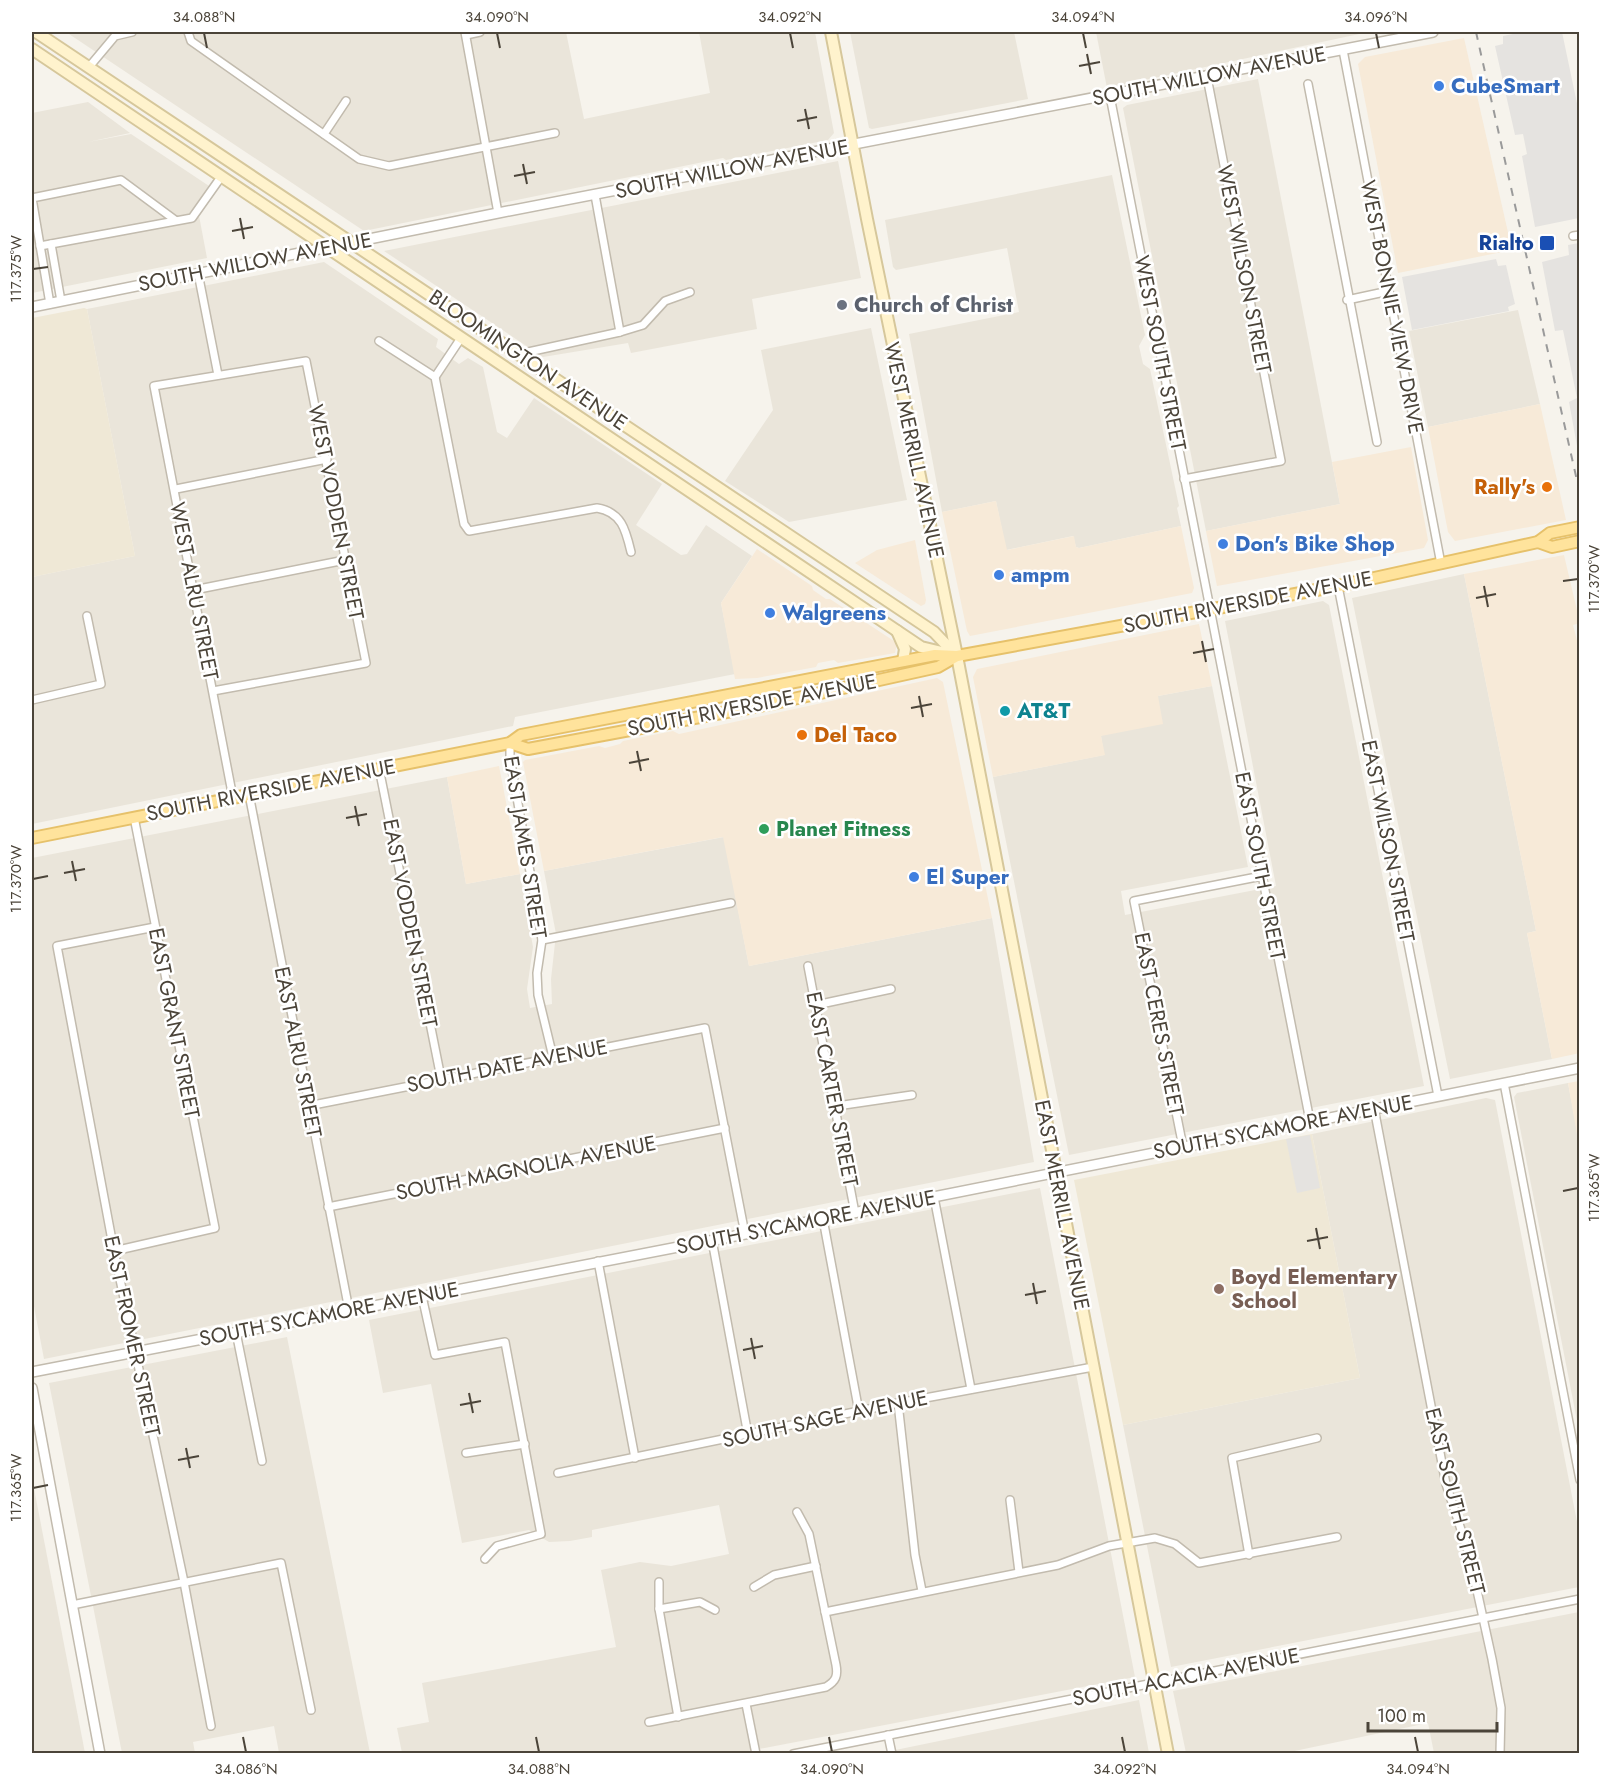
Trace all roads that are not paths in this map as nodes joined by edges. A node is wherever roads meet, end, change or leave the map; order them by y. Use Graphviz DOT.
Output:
graph roads {
  1 [pos="36,32"];
  2 [pos="132,32"];
  3 [pos="188,32"];
  4 [pos="480,32"];
  5 [pos="831,32"];
  6 [pos="1433,32"];
  7 [pos="465,33"];
  8 [pos="32,49"];
  9 [pos="1343,50"];
  10 [pos="89,67"];
  11 [pos="1207,77"];
  12 [pos="1308,84"];
  13 [pos="1110,96"];
  14 [pos="346,100"];
  15 [pos="555,133"];
  16 [pos="324,134"];
  17 [pos="852,145"];
  18 [pos="486,147"];
  19 [pos="221,177"];
  20 [pos="596,195"];
  21 [pos="498,213"];
  22 [pos="175,220"];
  23 [pos="354,243"];
  24 [pos="51,244"];
  25 [pos="39,246"];
  26 [pos="327,249"];
  27 [pos="198,273"];
  28 [pos="1389,291"];
  29 [pos="690,292"];
  30 [pos="1347,300"];
  31 [pos="61,301"];
  32 [pos="50,304"];
  33 [pos="32,307"];
  34 [pos="620,332"];
  35 [pos="461,338"];
  36 [pos="379,341"];
  37 [pos="518,355"];
  38 [pos="218,375"];
  39 [pos="435,377"];
  40 [pos="1377,442"];
  41 [pos="327,459"];
  42 [pos="1184,478"];
  43 [pos="176,489"];
  44 [pos="1580,527"];
  45 [pos="1538,542"];
  46 [pos="1580,542"];
  47 [pos="631,552"];
  48 [pos="345,560"];
  49 [pos="1441,564"];
  50 [pos="1338,586"];
  51 [pos="194,590"];
  52 [pos="1208,611"];
  53 [pos="87,616"];
  54 [pos="895,629"];
  55 [pos="957,656"];
  56 [pos="903,661"];
  57 [pos="213,691"];
  58 [pos="32,700"];
  59 [pos="510,743"];
  60 [pos="379,768"];
  61 [pos="249,794"];
  62 [pos="233,798"];
  63 [pos="135,817"];
  64 [pos="32,838"];
  65 [pos="1262,876"];
  66 [pos="731,903"];
  67 [pos="154,927"];
  68 [pos="542,940"];
  69 [pos="808,966"];
  70 [pos="891,989"];
  71 [pos="816,1005"];
  72 [pos="553,1057"];
  73 [pos="1580,1068"];
  74 [pos="441,1078"];
  75 [pos="1504,1083"];
  76 [pos="912,1095"];
  77 [pos="1438,1096"];
  78 [pos="308,1106"];
  79 [pos="837,1106"];
  80 [pos="1374,1108"];
  81 [pos="1310,1121"];
  82 [pos="725,1128"];
  83 [pos="1183,1147"];
  84 [pos="1055,1172"];
  85 [pos="934,1197"];
  86 [pos="327,1207"];
  87 [pos="855,1213"];
  88 [pos="823,1220"];
  89 [pos="745,1234"];
  90 [pos="712,1240"];
  91 [pos="114,1251"];
  92 [pos="598,1261"];
  93 [pos="422,1296"];
  94 [pos="349,1310"];
  95 [pos="236,1332"];
  96 [pos="135,1352"];
  97 [pos="1093,1367"];
  98 [pos="32,1372"];
  99 [pos="32,1388"];
  100 [pos="970,1389"];
  101 [pos="898,1403"];
  102 [pos="859,1412"];
  103 [pos="748,1435"];
  104 [pos="1317,1438"];
  105 [pos="525,1444"];
  106 [pos="466,1453"];
  107 [pos="635,1458"];
  108 [pos="262,1461"];
  109 [pos="558,1473"];
  110 [pos="1580,1480"];
  111 [pos="1010,1500"];
  112 [pos="797,1512"];
  113 [pos="1337,1538"];
  114 [pos="1129,1543"];
  115 [pos="1249,1555"];
  116 [pos="484,1559"];
  117 [pos="816,1566"];
  118 [pos="1019,1572"];
  119 [pos="184,1582"];
  120 [pos="659,1582"];
  121 [pos="754,1587"];
  122 [pos="922,1591"];
  123 [pos="1580,1599"];
  124 [pos="72,1605"];
  125 [pos="659,1609"];
  126 [pos="714,1610"];
  127 [pos="825,1612"];
  128 [pos="1483,1618"];
  129 [pos="1155,1683"];
  130 [pos="746,1704"];
  131 [pos="311,1710"];
  132 [pos="678,1717"];
  133 [pos="649,1722"];
  134 [pos="212,1726"];
  135 [pos="888,1735"];
  136 [pos="100,1754"];
  137 [pos="756,1754"];
  138 [pos="793,1754"];
  139 [pos="892,1754"];
  140 [pos="1168,1754"];
  141 [pos="1500,1754"];
  1 -- 10 [label="main road, BLOOMINGTON AVENUE"];
  2 -- 10 [label="street"];
  3 -- 16 [label="street"];
  4 -- 7 [label="street"];
  5 -- 17 [label="main road, WEST MERRILL AVENUE"];
  6 -- 9 [label="street, SOUTH WILLOW AVENUE"];
  7 -- 18 [label="street"];
  8 -- 19 [label="main road, BLOOMINGTON AVENUE"];
  9 -- 11 [label="street, SOUTH WILLOW AVENUE"];
  9 -- 28 [label="street, WEST BONNIE VIEW DRIVE"];
  10 -- 23 [label="main road, BLOOMINGTON AVENUE"];
  11 -- 13 [label="street, SOUTH WILLOW AVENUE"];
  11 -- 42 [label="street, WEST WILSON STREET"];
  12 -- 30 [label="street"];
  13 -- 17 [label="street, SOUTH WILLOW AVENUE"];
  13 -- 42 [label="street, WEST SOUTH STREET"];
  14 -- 16 [label="street"];
  15 -- 18 [label="street"];
  16 -- 18 [label="street"];
  17 -- 20 [label="street, SOUTH WILLOW AVENUE"];
  17 -- 55 [label="main road, WEST MERRILL AVENUE"];
  18 -- 21 [label="street"];
  19 -- 22 [label="street"];
  19 -- 26 [label="main road, BLOOMINGTON AVENUE"];
  20 -- 21 [label="street, SOUTH WILLOW AVENUE"];
  20 -- 34 [label="street"];
  21 -- 23 [label="street, SOUTH WILLOW AVENUE"];
  22 -- 24 [label="street"];
  22 -- 25 [label="street"];
  23 -- 26 [label="street, SOUTH WILLOW AVENUE"];
  23 -- 37 [label="main road, BLOOMINGTON AVENUE"];
  24 -- 25 [label="street"];
  24 -- 31 [label="street"];
  25 -- 32 [label="street"];
  26 -- 27 [label="street, SOUTH WILLOW AVENUE"];
  26 -- 35 [label="main road, BLOOMINGTON AVENUE"];
  27 -- 31 [label="street, SOUTH WILLOW AVENUE"];
  27 -- 38 [label="street"];
  28 -- 30 [label="street"];
  28 -- 49 [label="street, WEST BONNIE VIEW DRIVE"];
  29 -- 34 [label="street"];
  30 -- 40 [label="street"];
  31 -- 32 [label="street, SOUTH WILLOW AVENUE"];
  32 -- 33 [label="street, SOUTH WILLOW AVENUE"];
  34 -- 37 [label="street"];
  35 -- 39 [label="street"];
  35 -- 54 [label="main road, BLOOMINGTON AVENUE"];
  36 -- 39 [label="street"];
  37 -- 55 [label="main road, BLOOMINGTON AVENUE"];
  38 -- 41 [label="street, WEST VODDEN STREET"];
  38 -- 43 [label="street, WEST ALRU STREET"];
  39 -- 47 [label="street"];
  41 -- 43 [label="street"];
  41 -- 48 [label="street, WEST VODDEN STREET"];
  42 -- 52 [label="street, WEST SOUTH STREET"];
  43 -- 51 [label="street, WEST ALRU STREET"];
  44 -- 45 [label="main road, SOUTH RIVERSIDE AVENUE"];
  45 -- 46 [label="main road, SOUTH RIVERSIDE AVENUE"];
  45 -- 49 [label="main road, SOUTH RIVERSIDE AVENUE"];
  48 -- 51 [label="street"];
  48 -- 57 [label="street, WEST VODDEN STREET"];
  49 -- 50 [label="main road, SOUTH RIVERSIDE AVENUE"];
  50 -- 52 [label="main road, SOUTH RIVERSIDE AVENUE"];
  50 -- 77 [label="street, EAST WILSON STREET"];
  51 -- 57 [label="street, WEST ALRU STREET"];
  52 -- 55 [label="main road, SOUTH RIVERSIDE AVENUE"];
  52 -- 65 [label="street, EAST SOUTH STREET"];
  53 -- 58 [label="street"];
  54 -- 55 [label="main road, BLOOMINGTON AVENUE"];
  54 -- 56 [label="main road"];
  55 -- 56 [label="main road, SOUTH RIVERSIDE AVENUE"];
  55 -- 59 [label="main road, SOUTH RIVERSIDE AVENUE"];
  55 -- 84 [label="main road, EAST MERRILL AVENUE"];
  56 -- 59 [label="main road, SOUTH RIVERSIDE AVENUE"];
  57 -- 62 [label="street, WEST ALRU STREET"];
  59 -- 60 [label="main road, SOUTH RIVERSIDE AVENUE"];
  59 -- 68 [label="street, EAST JAMES STREET"];
  60 -- 61 [label="main road, SOUTH RIVERSIDE AVENUE"];
  60 -- 74 [label="street, EAST VODDEN STREET"];
  61 -- 62 [label="main road, SOUTH RIVERSIDE AVENUE"];
  61 -- 78 [label="street, EAST ALRU STREET"];
  62 -- 63 [label="main road, SOUTH RIVERSIDE AVENUE"];
  63 -- 64 [label="main road, SOUTH RIVERSIDE AVENUE"];
  63 -- 67 [label="street, EAST GRANT STREET"];
  65 -- 81 [label="street, EAST SOUTH STREET"];
  65 -- 83 [label="street, EAST CERES STREET"];
  66 -- 68 [label="street"];
  67 -- 91 [label="street, EAST FROMER STREET"];
  67 -- 91 [label="street, EAST GRANT STREET"];
  68 -- 72 [label="street, EAST JAMES STREET"];
  69 -- 71 [label="street, EAST CARTER STREET"];
  70 -- 71 [label="street"];
  71 -- 79 [label="street, EAST CARTER STREET"];
  72 -- 74 [label="street, SOUTH DATE AVENUE"];
  72 -- 82 [label="street, SOUTH DATE AVENUE"];
  73 -- 75 [label="street, SOUTH SYCAMORE AVENUE"];
  74 -- 78 [label="street, SOUTH DATE AVENUE"];
  75 -- 77 [label="street, SOUTH SYCAMORE AVENUE"];
  75 -- 110 [label="street"];
  76 -- 79 [label="street"];
  77 -- 80 [label="street, SOUTH SYCAMORE AVENUE"];
  78 -- 86 [label="street, EAST ALRU STREET"];
  79 -- 87 [label="street, EAST CARTER STREET"];
  80 -- 81 [label="street, SOUTH SYCAMORE AVENUE"];
  80 -- 128 [label="street, EAST SOUTH STREET"];
  81 -- 83 [label="street, SOUTH SYCAMORE AVENUE"];
  82 -- 86 [label="street, SOUTH MAGNOLIA AVENUE"];
  82 -- 89 [label="street"];
  83 -- 84 [label="street, SOUTH SYCAMORE AVENUE"];
  84 -- 85 [label="street, SOUTH SYCAMORE AVENUE"];
  84 -- 97 [label="main road, EAST MERRILL AVENUE"];
  85 -- 87 [label="street, SOUTH SYCAMORE AVENUE"];
  85 -- 100 [label="street"];
  86 -- 94 [label="street, EAST ALRU STREET"];
  87 -- 88 [label="street, SOUTH SYCAMORE AVENUE"];
  88 -- 89 [label="street, SOUTH SYCAMORE AVENUE"];
  88 -- 102 [label="street"];
  89 -- 90 [label="street, SOUTH SYCAMORE AVENUE"];
  90 -- 92 [label="street, SOUTH SYCAMORE AVENUE"];
  90 -- 103 [label="street"];
  91 -- 96 [label="street, EAST FROMER STREET"];
  92 -- 93 [label="street, SOUTH SYCAMORE AVENUE"];
  92 -- 107 [label="street"];
  93 -- 94 [label="street, SOUTH SYCAMORE AVENUE"];
  93 -- 105 [label="street"];
  94 -- 95 [label="street, SOUTH SYCAMORE AVENUE"];
  95 -- 96 [label="street, SOUTH SYCAMORE AVENUE"];
  95 -- 108 [label="street"];
  96 -- 98 [label="street, SOUTH SYCAMORE AVENUE"];
  96 -- 119 [label="street, EAST FROMER STREET"];
  97 -- 100 [label="street, SOUTH SAGE AVENUE"];
  97 -- 114 [label="main road, EAST MERRILL AVENUE"];
  99 -- 124 [label="street"];
  100 -- 101 [label="street, SOUTH SAGE AVENUE"];
  101 -- 102 [label="street, SOUTH SAGE AVENUE"];
  101 -- 122 [label="street"];
  102 -- 103 [label="street, SOUTH SAGE AVENUE"];
  103 -- 107 [label="street, SOUTH SAGE AVENUE"];
  104 -- 115 [label="street"];
  105 -- 106 [label="street"];
  105 -- 116 [label="street"];
  107 -- 109 [label="street, SOUTH SAGE AVENUE"];
  111 -- 118 [label="street"];
  112 -- 117 [label="street"];
  113 -- 115 [label="street"];
  114 -- 115 [label="street"];
  114 -- 118 [label="street"];
  114 -- 129 [label="main road, EAST MERRILL AVENUE"];
  117 -- 121 [label="street"];
  117 -- 127 [label="street"];
  118 -- 122 [label="street"];
  119 -- 124 [label="street"];
  119 -- 131 [label="street"];
  119 -- 134 [label="street, EAST FROMER STREET"];
  120 -- 125 [label="street"];
  122 -- 127 [label="street"];
  123 -- 128 [label="street, SOUTH ACACIA AVENUE"];
  124 -- 136 [label="street"];
  125 -- 126 [label="street"];
  125 -- 132 [label="street"];
  127 -- 130 [label="street"];
  128 -- 129 [label="street, SOUTH ACACIA AVENUE"];
  128 -- 141 [label="street, EAST SOUTH STREET"];
  129 -- 135 [label="street, SOUTH ACACIA AVENUE"];
  129 -- 140 [label="main road, EAST MERRILL AVENUE"];
  130 -- 132 [label="street"];
  130 -- 137 [label="street"];
  132 -- 133 [label="street"];
  135 -- 138 [label="street, SOUTH ACACIA AVENUE"];
  135 -- 139 [label="street"];
}
